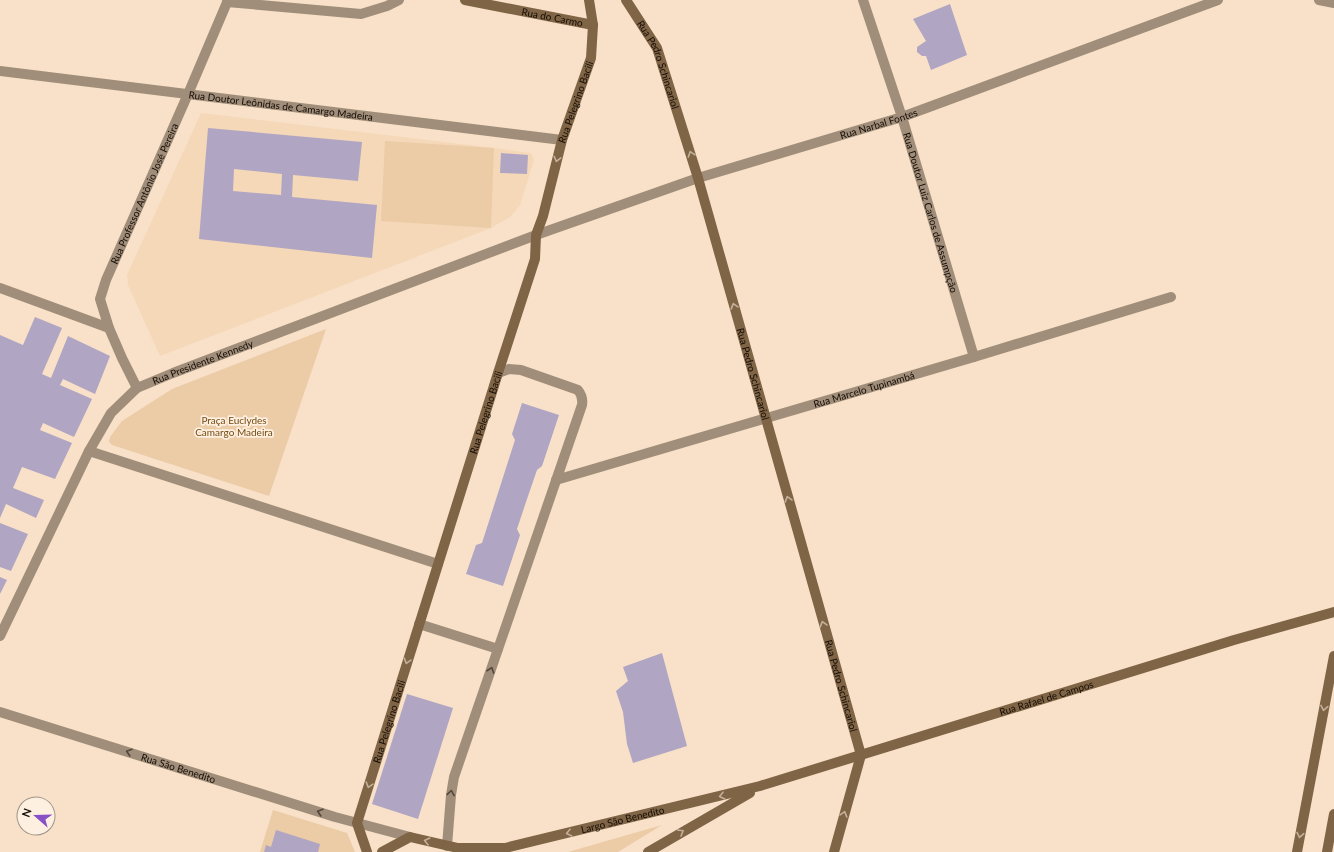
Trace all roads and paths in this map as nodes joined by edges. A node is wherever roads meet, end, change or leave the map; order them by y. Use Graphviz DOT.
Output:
graph roads {
  1 [pos="398,0"];
  2 [pos="465,0"];
  3 [pos="589,0"];
  4 [pos="626,0"];
  5 [pos="863,0"];
  6 [pos="1218,0"];
  7 [pos="1319,0"];
  8 [pos="228,1"];
  9 [pos="1334,3"];
  10 [pos="593,25"];
  11 [pos="0,71"];
  12 [pos="188,94"];
  13 [pos="902,117"];
  14 [pos="562,140"];
  15 [pos="698,178"];
  16 [pos="536,235"];
  17 [pos="0,288"];
  18 [pos="1170,297"];
  19 [pos="109,328"];
  20 [pos="974,357"];
  21 [pos="498,373"];
  22 [pos="137,388"];
  23 [pos="766,418"];
  24 [pos="89,451"];
  25 [pos="556,480"];
  26 [pos="438,564"];
  27 [pos="1334,612"];
  28 [pos="419,624"];
  29 [pos="0,636"];
  30 [pos="498,649"];
  31 [pos="1334,656"];
  32 [pos="0,712"];
  33 [pos="861,756"];
  34 [pos="760,786"];
  35 [pos="1334,814"];
  36 [pos="357,823"];
  37 [pos="410,837"];
  38 [pos="447,846"];
  39 [pos="460,850"];
  40 [pos="367,852"];
  41 [pos="382,852"];
  42 [pos="648,852"];
  43 [pos="834,852"];
  44 [pos="1296,852"];
  45 [pos="1327,852"];
  1 -- 8 [label="street"];
  2 -- 10 [label="street, Rua do Carmo"];
  3 -- 10 [label="street, Rua Pelegrino Bacili"];
  15 -- 4 [label="street, Rua Pedro Schincariol, one-way"];
  5 -- 13 [label="street, Rua Doutor Luiz Carlos de Assumpção"];
  6 -- 13 [label="street, Rua Narbal Fontes"];
  7 -- 9 [label="street"];
  8 -- 12 [label="street, Rua Professor Antônio José Pereira"];
  10 -- 14 [label="street, Rua Pelegrino Bacili"];
  11 -- 12 [label="street, Rua Doutor Leônidas de Camargo Madeira"];
  12 -- 14 [label="street, Rua Doutor Leônidas de Camargo Madeira"];
  12 -- 19 [label="street, Rua Professor Antônio José Pereira"];
  13 -- 15 [label="street, Rua Narbal Fontes"];
  13 -- 20 [label="street, Rua Doutor Luiz Carlos de Assumpção"];
  14 -- 16 [label="street, Rua Pelegrino Bacili, one-way"];
  15 -- 16 [label="street, Rua Narbal Fontes"];
  23 -- 15 [label="street, Rua Pedro Schincariol, one-way"];
  16 -- 21 [label="street, Rua Pelegrino Bacili"];
  16 -- 22 [label="street, Rua Presidente Kennedy"];
  17 -- 19 [label="street"];
  18 -- 20 [label="street, Rua Marcelo Tupinambá"];
  19 -- 22 [label="street, Rua Professor Antônio José Pereira"];
  20 -- 23 [label="street, Rua Marcelo Tupinambá"];
  21 -- 25 [label="street"];
  21 -- 26 [label="street, Rua Pelegrino Bacili"];
  22 -- 24 [label="street, Rua Presidente Kennedy"];
  23 -- 25 [label="street, Rua Marcelo Tupinambá"];
  33 -- 23 [label="street, Rua Pedro Schincariol, one-way"];
  24 -- 26 [label="street"];
  24 -- 29 [label="street, Rua Presidente Kennedy"];
  25 -- 30 [label="street"];
  26 -- 28 [label="street, Rua Pelegrino Bacili"];
  27 -- 33 [label="street, Rua Rafael de Campos"];
  28 -- 30 [label="street"];
  28 -- 36 [label="street, Rua Pelegrino Bacili, one-way"];
  38 -- 30 [label="street, one-way"];
  31 -- 44 [label="street, one-way"];
  36 -- 32 [label="street, Rua São Benedito, one-way"];
  33 -- 34 [label="street, Rua Rafael de Campos"];
  43 -- 33 [label="street, one-way"];
  34 -- 39 [label="street, Largo São Benedito, one-way"];
  42 -- 34 [label="street, one-way"];
  35 -- 45 [label="street"];
  36 -- 37 [label="street, Largo São Benedito"];
  36 -- 40 [label="street"];
  38 -- 37 [label="street, Largo São Benedito, one-way"];
  37 -- 41 [label="street"];
  38 -- 39 [label="street, Largo São Benedito"];
}
